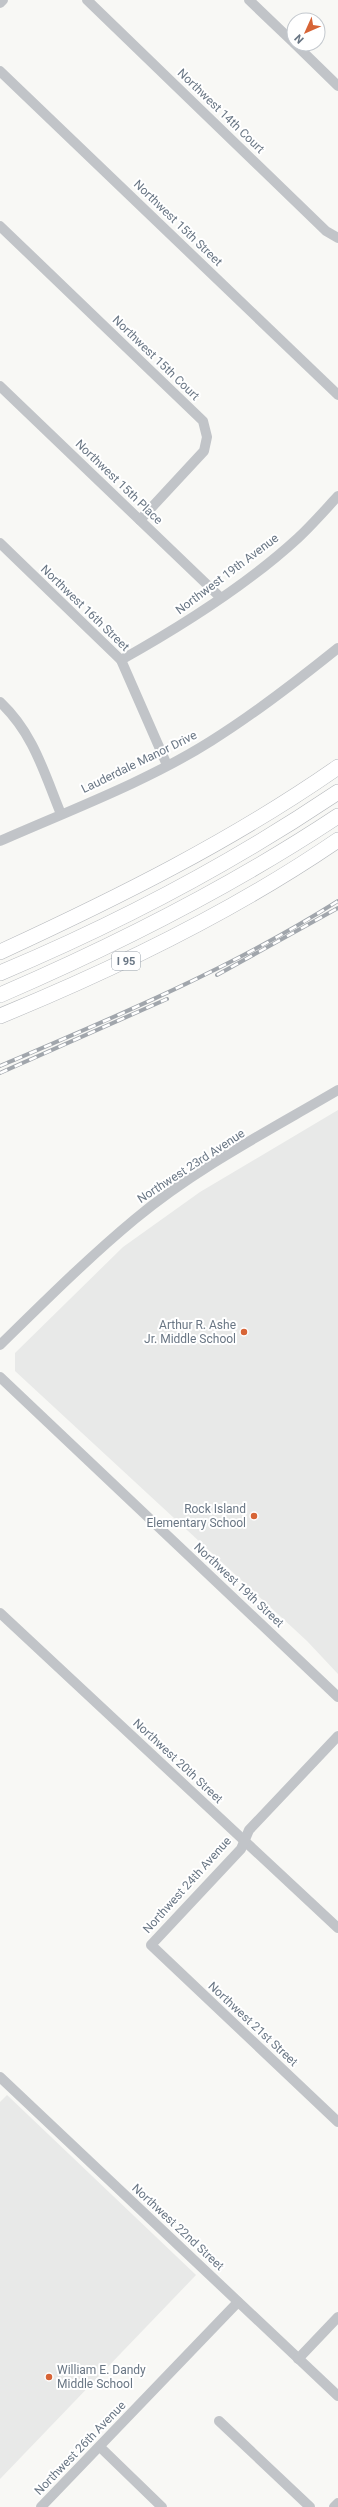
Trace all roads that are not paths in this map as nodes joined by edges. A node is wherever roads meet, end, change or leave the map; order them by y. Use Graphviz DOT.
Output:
graph roads {
  1 [pos="3,0"];
  2 [pos="87,0"];
  3 [pos="249,0"];
  4 [pos="0,3"];
  5 [pos="286,36"];
  6 [pos="302,52"];
  7 [pos="0,71"];
  8 [pos="338,86"];
  9 [pos="0,226"];
  10 [pos="338,238"];
  11 [pos="0,386"];
  12 [pos="338,394"];
  13 [pos="338,496"];
  14 [pos="140,520"];
  15 [pos="0,543"];
  16 [pos="220,597"];
  17 [pos="338,648"];
  18 [pos="121,660"];
  19 [pos="0,702"];
  20 [pos="167,765"];
  21 [pos="338,767"];
  22 [pos="338,792"];
  23 [pos="61,814"];
  24 [pos="338,816"];
  25 [pos="0,841"];
  26 [pos="337,841"];
  27 [pos="0,952"];
  28 [pos="0,973"];
  29 [pos="0,995"];
  30 [pos="0,1016"];
  31 [pos="338,1090"];
  32 [pos="0,1345"];
  33 [pos="0,1377"];
  34 [pos="0,1613"];
  35 [pos="338,1697"];
  36 [pos="338,1736"];
  37 [pos="244,1839"];
  38 [pos="338,1928"];
  39 [pos="151,1945"];
  40 [pos="0,2077"];
  41 [pos="338,2122"];
  42 [pos="238,2302"];
  43 [pos="338,2317"];
  44 [pos="298,2359"];
  45 [pos="338,2396"];
  46 [pos="219,2421"];
  47 [pos="100,2447"];
  48 [pos="338,2503"];
  49 [pos="41,2507"];
  50 [pos="162,2507"];
  51 [pos="310,2507"];
  52 [pos="334,2507"];
  1 -- 4 [label="street"];
  2 -- 10 [label="street, Northwest 14th Court"];
  3 -- 5 [label="street"];
  6 -- 8 [label="street"];
  7 -- 12 [label="street, Northwest 15th Street"];
  9 -- 14 [label="street, Northwest 15th Court"];
  11 -- 14 [label="street, Northwest 15th Place"];
  13 -- 16 [label="street, Northwest 19th Avenue"];
  14 -- 16 [label="street, Northwest 15th Place"];
  15 -- 18 [label="street, Northwest 16th Street"];
  16 -- 18 [label="street, Northwest 19th Avenue"];
  17 -- 20 [label="street, Lauderdale Manor Drive"];
  18 -- 20 [label="street, Northwest 16th Street"];
  19 -- 23 [label="street"];
  20 -- 23 [label="street, Lauderdale Manor Drive"];
  21 -- 27 [label="highway"];
  22 -- 28 [label="highway"];
  23 -- 25 [label="street, Lauderdale Manor Drive"];
  24 -- 29 [label="highway"];
  26 -- 30 [label="highway, I 95"];
  31 -- 32 [label="street, Northwest 23rd Avenue"];
  33 -- 35 [label="street, Northwest 19th Street"];
  34 -- 37 [label="street, Northwest 20th Street"];
  36 -- 37 [label="street, Northwest 24th Avenue"];
  37 -- 38 [label="street, Northwest 20th Street"];
  37 -- 39 [label="street, Northwest 24th Avenue"];
  39 -- 41 [label="street, Northwest 21st Street"];
  40 -- 42 [label="street, Northwest 22nd Street"];
  42 -- 44 [label="street, Northwest 22nd Street"];
  42 -- 47 [label="street, Northwest 26th Avenue"];
  43 -- 44 [label="street"];
  44 -- 45 [label="street, Northwest 22nd Street"];
  46 -- 51 [label="street"];
  47 -- 49 [label="street, Northwest 26th Avenue"];
  47 -- 50 [label="street"];
  48 -- 52 [label="street"];
}
